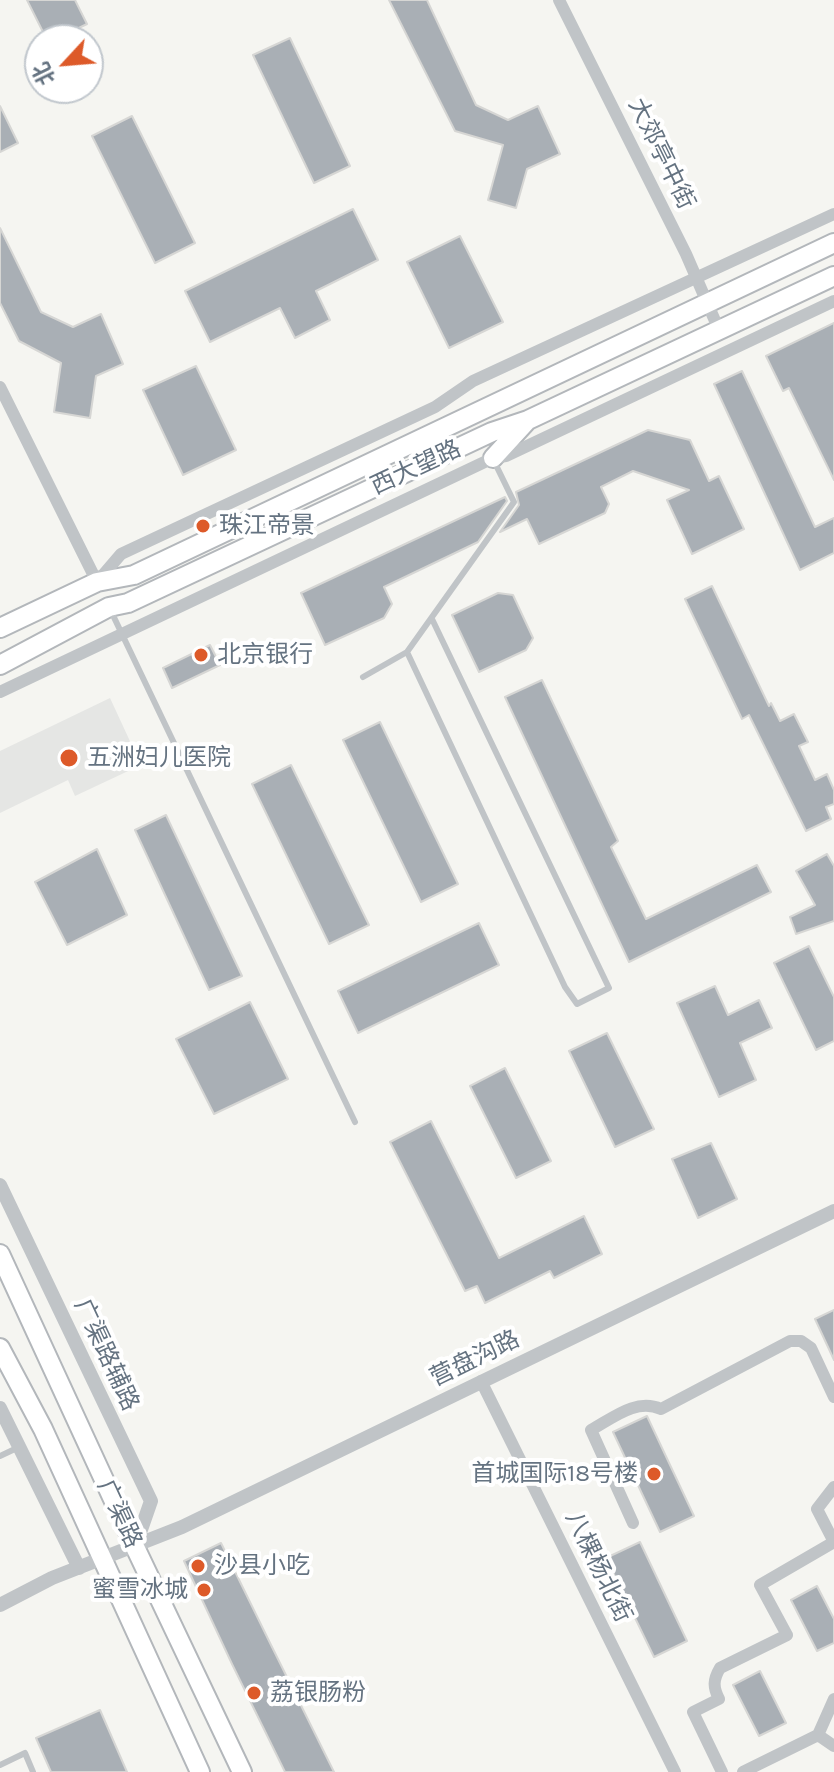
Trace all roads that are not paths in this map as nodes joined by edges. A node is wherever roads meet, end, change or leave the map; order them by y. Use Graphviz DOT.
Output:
graph roads {
  1 [pos="559,0"];
  2 [pos="834,214"];
  3 [pos="834,243"];
  4 [pos="834,276"];
  5 [pos="697,278"];
  6 [pos="707,301"];
  7 [pos="834,301"];
  8 [pos="719,330"];
  9 [pos="0,387"];
  10 [pos="528,420"];
  11 [pos="493,458"];
  12 [pos="97,582"];
  13 [pos="109,607"];
  14 [pos="432,619"];
  15 [pos="0,628"];
  16 [pos="123,635"];
  17 [pos="407,652"];
  18 [pos="0,665"];
  19 [pos="363,677"];
  20 [pos="0,692"];
  21 [pos="355,1122"];
  22 [pos="0,1185"];
  23 [pos="834,1211"];
  24 [pos="0,1254"];
  25 [pos="0,1348"];
  26 [pos="481,1381"];
  27 [pos="834,1397"];
  28 [pos="0,1408"];
  29 [pos="21,1446"];
  30 [pos="0,1456"];
  31 [pos="834,1487"];
  32 [pos="633,1523"];
  33 [pos="834,1542"];
  34 [pos="135,1547"];
  35 [pos="102,1559"];
  36 [pos="79,1568"];
  37 [pos="0,1605"];
  38 [pos="834,1699"];
  39 [pos="818,1735"];
  40 [pos="834,1746"];
  41 [pos="0,1765"];
  42 [pos="33,1772"];
  43 [pos="200,1772"];
  44 [pos="242,1772"];
  45 [pos="675,1772"];
  46 [pos="722,1772"];
  47 [pos="743,1772"];
  1 -- 5 [label="street, 大郊亭中街"];
  2 -- 5 [label="street"];
  3 -- 6 [label="main road, 西大望路"];
  4 -- 8 [label="main road, 西大望路"];
  5 -- 6 [label="street, 大郊亭中街"];
  5 -- 12 [label="street"];
  6 -- 8 [label="street, 大郊亭中街"];
  6 -- 12 [label="main road, 西大望路"];
  7 -- 11 [label="street"];
  8 -- 10 [label="main road, 西大望路"];
  9 -- 12 [label="street"];
  10 -- 11 [label="main road"];
  10 -- 13 [label="main road, 西大望路"];
  11 -- 14 [label="lane"];
  11 -- 16 [label="street"];
  12 -- 15 [label="main road, 西大望路"];
  13 -- 16 [label="lane"];
  13 -- 18 [label="main road, 西大望路"];
  14 -- 17 [label="lane"];
  14 -- 17 [label="lane"];
  16 -- 20 [label="street"];
  16 -- 21 [label="lane"];
  17 -- 19 [label="lane"];
  22 -- 34 [label="street, 广渠路辅路"];
  23 -- 26 [label="street, 营盘沟路"];
  24 -- 34 [label="main road, 广渠路"];
  25 -- 35 [label="main road, 广渠路"];
  26 -- 34 [label="street, 营盘沟路"];
  26 -- 45 [label="street, 八棵杨北街"];
  27 -- 32 [label="street"];
  28 -- 29 [label="street"];
  29 -- 30 [label="lane"];
  29 -- 36 [label="street"];
  31 -- 33 [label="street"];
  33 -- 46 [label="street"];
  34 -- 35 [label="street, 营盘沟路"];
  34 -- 44 [label="main road, 广渠路"];
  35 -- 36 [label="street, 营盘沟路"];
  35 -- 43 [label="main road, 广渠路"];
  36 -- 37 [label="street, 营盘沟路"];
  38 -- 39 [label="street"];
  39 -- 40 [label="street"];
  39 -- 47 [label="street"];
  41 -- 42 [label="lane"];
}
